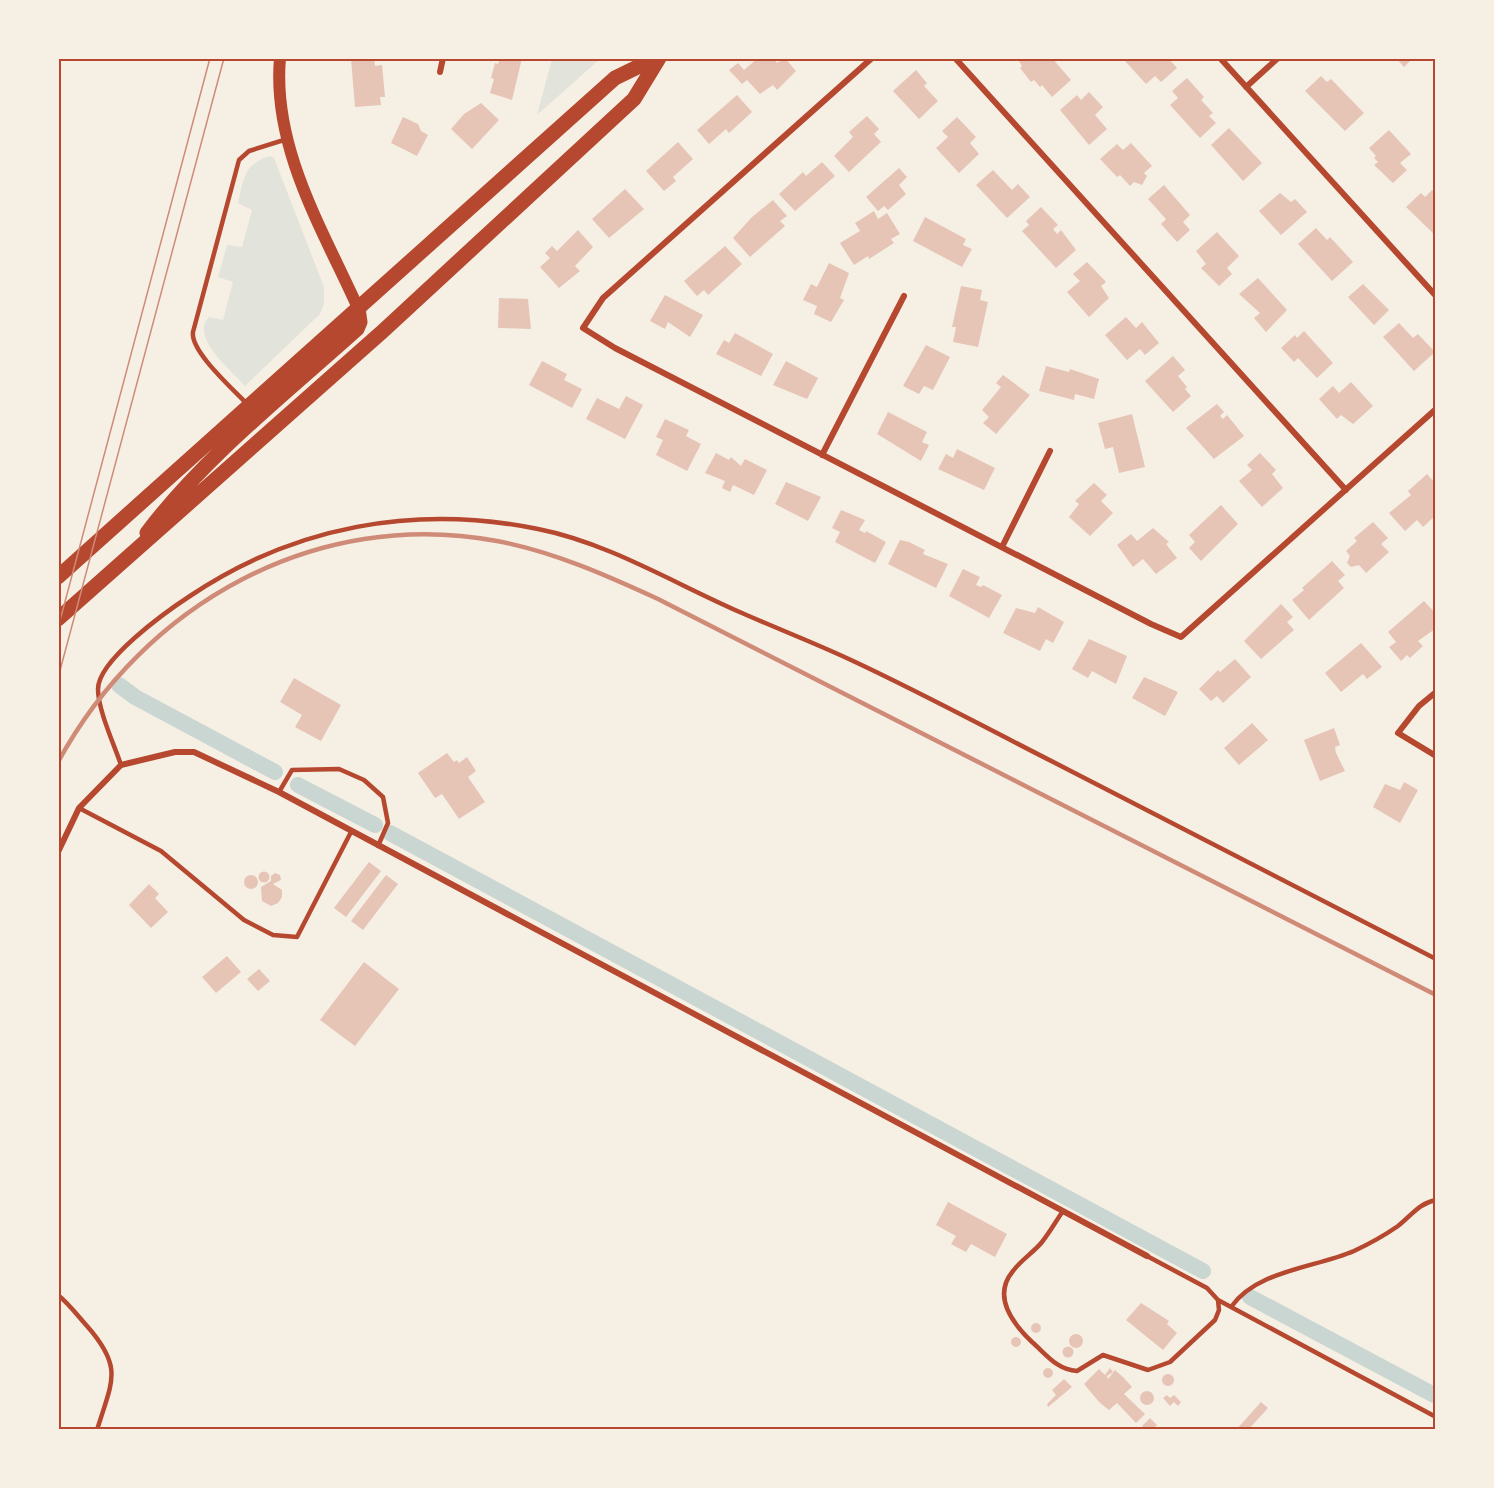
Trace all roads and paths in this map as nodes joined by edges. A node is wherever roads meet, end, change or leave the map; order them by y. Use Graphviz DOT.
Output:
graph roads {
  1 [pos="280,58"];
  2 [pos="443,58"];
  3 [pos="658,58"];
  4 [pos="872,58"];
  5 [pos="955,58"];
  6 [pos="1220,58"];
  7 [pos="1278,58"];
  8 [pos="440,72"];
  9 [pos="1246,87"];
  10 [pos="287,139"];
  11 [pos="904,296"];
  12 [pos="1436,296"];
  13 [pos="358,308"];
  14 [pos="249,406"];
  15 [pos="1436,409"];
  16 [pos="1050,450"];
  17 [pos="822,455"];
  18 [pos="1346,489"];
  19 [pos="1002,547"];
  20 [pos="127,560"];
  21 [pos="58,577"];
  22 [pos="58,619"];
  23 [pos="1436,692"];
  24 [pos="1436,756"];
  25 [pos="121,765"];
  26 [pos="279,792"];
  27 [pos="79,808"];
  28 [pos="351,832"];
  29 [pos="377,847"];
  30 [pos="58,852"];
  31 [pos="1436,959"];
  32 [pos="1436,1200"];
  33 [pos="1063,1211"];
  34 [pos="1148,1256"];
  35 [pos="58,1295"];
  36 [pos="1218,1300"];
  37 [pos="1231,1307"];
  38 [pos="1436,1417"];
  39 [pos="98,1430"];
  1 -- 10 [label="main road"];
  2 -- 8 [label="street"];
  3 -- 13 [label="main road"];
  3 -- 20 [label="main road"];
  4 -- 17 [label="street"];
  5 -- 18 [label="street"];
  6 -- 9 [label="street"];
  7 -- 9 [label="street"];
  9 -- 12 [label="street"];
  10 -- 13 [label="main road"];
  10 -- 14 [label="lane"];
  11 -- 17 [label="street"];
  13 -- 14 [label="main road"];
  13 -- 20 [label="main road"];
  14 -- 21 [label="main road"];
  15 -- 18 [label="street"];
  16 -- 19 [label="street"];
  17 -- 19 [label="street"];
  18 -- 19 [label="street"];
  20 -- 22 [label="main road"];
  23 -- 24 [label="street"];
  25 -- 26 [label="street"];
  25 -- 27 [label="street"];
  25 -- 31 [label="lane"];
  26 -- 28 [label="street"];
  26 -- 29 [label="lane"];
  27 -- 28 [label="lane"];
  27 -- 30 [label="street"];
  28 -- 29 [label="street"];
  29 -- 33 [label="street"];
  32 -- 37 [label="lane"];
  33 -- 34 [label="street"];
  33 -- 36 [label="lane"];
  34 -- 36 [label="lane"];
  35 -- 39 [label="lane"];
  36 -- 37 [label="lane"];
  37 -- 38 [label="lane"];
}
